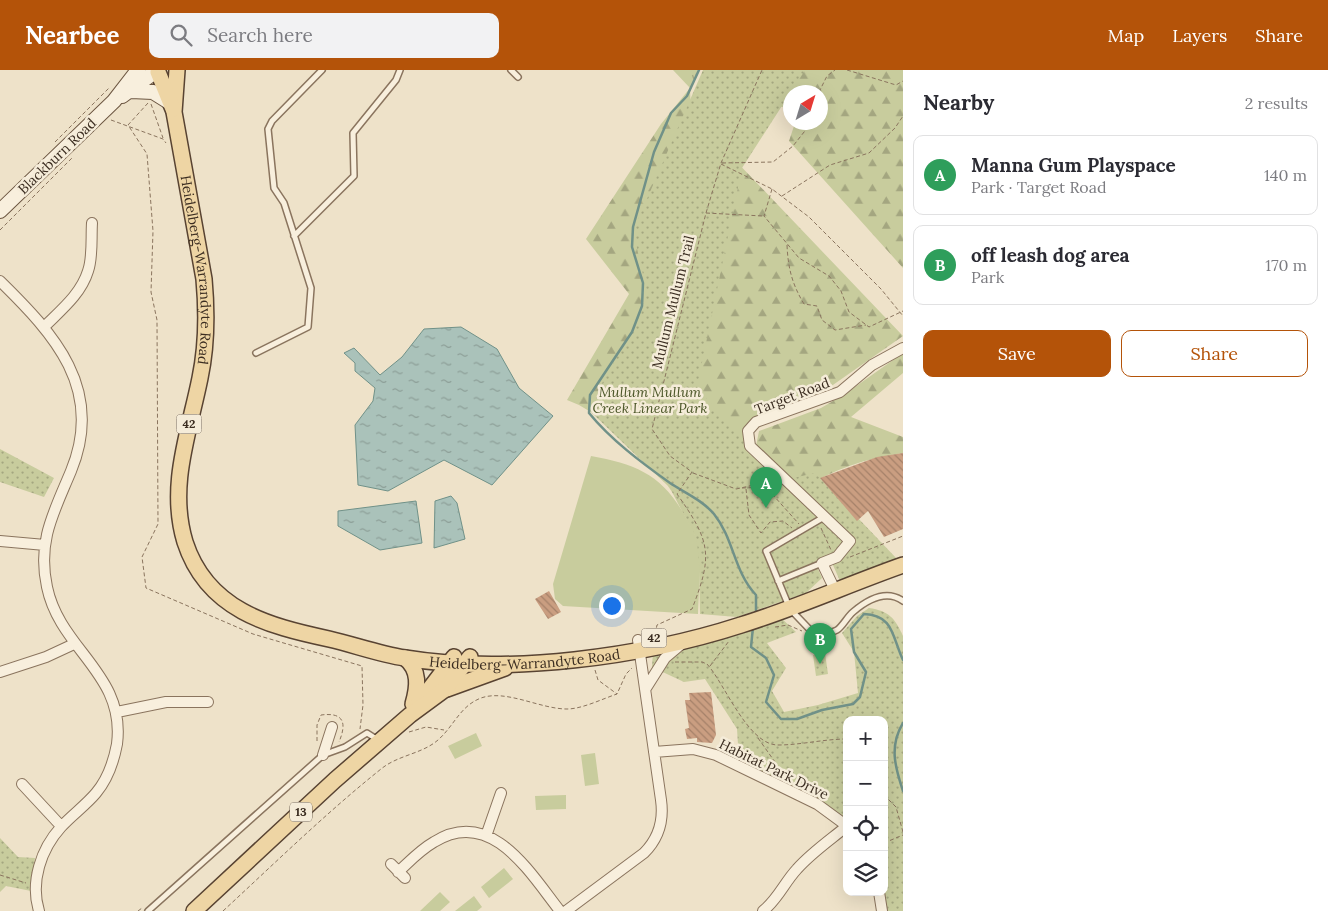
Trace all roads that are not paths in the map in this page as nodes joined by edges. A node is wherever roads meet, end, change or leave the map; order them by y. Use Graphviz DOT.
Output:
graph roads {
  1 [pos="138,70"];
  2 [pos="177,70"];
  3 [pos="322,70"];
  4 [pos="400,70"];
  5 [pos="511,70"];
  6 [pos="159,71"];
  7 [pos="518,77"];
  8 [pos="131,91"];
  9 [pos="114,101"];
  10 [pos="172,107"];
  11 [pos="0,211"];
  12 [pos="92,223"];
  13 [pos="294,236"];
  14 [pos="0,281"];
  15 [pos="44,326"];
  16 [pos="903,348"];
  17 [pos="256,353"];
  18 [pos="822,520"];
  19 [pos="0,541"];
  20 [pos="45,545"];
  21 [pos="829,562"];
  22 [pos="903,565"];
  23 [pos="778,581"];
  24 [pos="835,590"];
  25 [pos="903,601"];
  26 [pos="780,616"];
  27 [pos="709,634"];
  28 [pos="687,640"];
  29 [pos="341,642"];
  30 [pos="74,644"];
  31 [pos="640,650"];
  32 [pos="404,658"];
  33 [pos="461,659"];
  34 [pos="526,663"];
  35 [pos="0,672"];
  36 [pos="646,688"];
  37 [pos="444,690"];
  38 [pos="208,702"];
  39 [pos="117,712"];
  40 [pos="410,715"];
  41 [pos="332,727"];
  42 [pos="380,742"];
  43 [pos="654,752"];
  44 [pos="323,755"];
  45 [pos="22,784"];
  46 [pos="501,793"];
  47 [pos="843,823"];
  48 [pos="61,826"];
  49 [pos="843,829"];
  50 [pos="486,836"];
  51 [pos="398,871"];
  52 [pos="880,896"];
  53 [pos="39,911"];
  54 [pos="148,911"];
  55 [pos="194,911"];
  56 [pos="560,911"];
  57 [pos="566,911"];
  58 [pos="763,911"];
  59 [pos="882,911"];
  1 -- 9 [label="main road, Blackburn Road"];
  2 -- 10 [label="main road, Heidelberg-Warrandyte Road / 42"];
  3 -- 13 [label="lane"];
  4 -- 13 [label="lane"];
  5 -- 7 [label="lane"];
  6 -- 8 [label="main road, Blackburn Road"];
  6 -- 10 [label="main road, Heidelberg-Warrandyte Road / 42"];
  8 -- 9 [label="main road, Blackburn Road"];
  8 -- 10 [label="main road"];
  9 -- 11 [label="main road, Blackburn Road"];
  10 -- 29 [label="main road, Heidelberg-Warrandyte Road / 42"];
  12 -- 15 [label="street"];
  13 -- 17 [label="lane"];
  14 -- 15 [label="street"];
  15 -- 20 [label="street"];
  16 -- 18 [label="street, Target Road"];
  18 -- 21 [label="street, Target Road"];
  18 -- 23 [label="lane"];
  19 -- 20 [label="street"];
  20 -- 30 [label="street"];
  21 -- 23 [label="lane"];
  21 -- 24 [label="street"];
  22 -- 24 [label="main road, Heidelberg-Warrandyte Road / 42"];
  23 -- 26 [label="lane"];
  24 -- 26 [label="main road, Heidelberg-Warrandyte Road / 42"];
  25 -- 26 [label="lane"];
  26 -- 27 [label="main road, Heidelberg-Warrandyte Road / 42"];
  27 -- 28 [label="main road, Heidelberg-Warrandyte Road / 42"];
  27 -- 31 [label="main road, Heidelberg-Warrandyte Road / 42"];
  28 -- 31 [label="main road, Heidelberg-Warrandyte Road / 42"];
  28 -- 36 [label="street"];
  29 -- 32 [label="main road, Heidelberg-Warrandyte Road / 42"];
  29 -- 33 [label="main road, Heidelberg-Warrandyte Road / 42"];
  30 -- 35 [label="street"];
  30 -- 39 [label="street"];
  31 -- 33 [label="main road, Heidelberg-Warrandyte Road / 42"];
  31 -- 34 [label="main road, Heidelberg-Warrandyte Road / 42"];
  31 -- 36 [label="street"];
  32 -- 33 [label="main road, Heidelberg-Warrandyte Road / 42"];
  32 -- 40 [label="main road"];
  33 -- 34 [label="main road, Heidelberg-Warrandyte Road / 42"];
  33 -- 37 [label="main road, 13"];
  33 -- 40 [label="main road, 13"];
  34 -- 37 [label="main road"];
  36 -- 43 [label="street"];
  37 -- 40 [label="main road, 13"];
  38 -- 39 [label="street"];
  39 -- 48 [label="street"];
  40 -- 42 [label="main road, 13"];
  41 -- 44 [label="street"];
  42 -- 44 [label="lane"];
  42 -- 55 [label="main road, 13"];
  43 -- 47 [label="street, Habitat Park Drive"];
  43 -- 57 [label="street"];
  44 -- 54 [label="lane"];
  45 -- 48 [label="street"];
  46 -- 50 [label="street"];
  48 -- 53 [label="street"];
  49 -- 58 [label="street"];
  50 -- 51 [label="street"];
  50 -- 56 [label="street"];
  52 -- 59 [label="street"];
}
